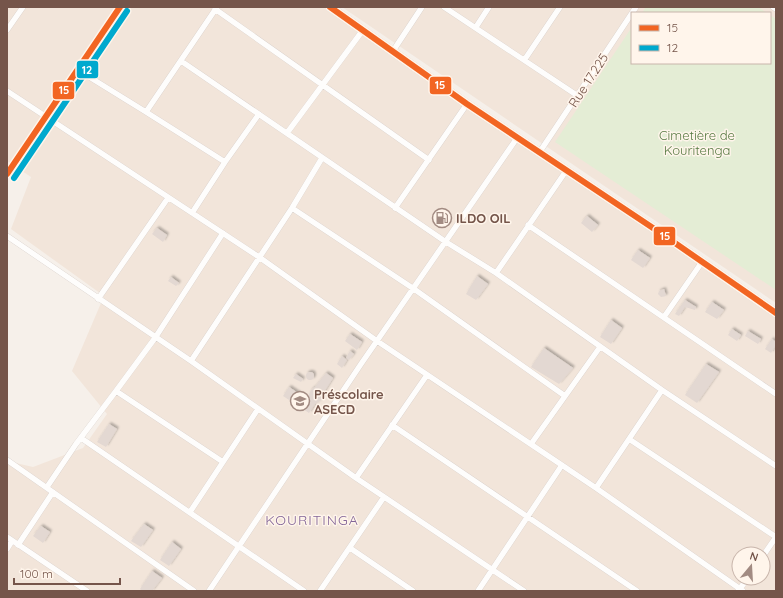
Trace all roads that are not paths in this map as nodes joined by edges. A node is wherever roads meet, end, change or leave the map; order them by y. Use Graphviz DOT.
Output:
graph roads {
  1 [pos="22,7"];
  2 [pos="120,7"];
  3 [pos="330,7"];
  4 [pos="422,7"];
  5 [pos="444,7"];
  6 [pos="489,7"];
  7 [pos="560,7"];
  8 [pos="773,7"];
  9 [pos="216,8"];
  10 [pos="776,9"];
  11 [pos="631,15"];
  12 [pos="9,24"];
  13 [pos="476,27"];
  14 [pos="7,30"];
  15 [pos="363,30"];
  16 [pos="393,51"];
  17 [pos="525,59"];
  18 [pos="181,61"];
  19 [pos="78,70"];
  20 [pos="322,85"];
  21 [pos="7,91"];
  22 [pos="578,96"];
  23 [pos="467,104"];
  24 [pos="146,112"];
  25 [pos="259,114"];
  26 [pos="45,118"];
  27 [pos="287,133"];
  28 [pos="517,138"];
  29 [pos="539,153"];
  30 [pos="322,158"];
  31 [pos="429,160"];
  32 [pos="225,162"];
  33 [pos="566,171"];
  34 [pos="7,174"];
  35 [pos="168,198"];
  36 [pos="292,208"];
  37 [pos="395,208"];
  38 [pos="192,213"];
  39 [pos="528,225"];
  40 [pos="223,233"];
  41 [pos="7,236"];
  42 [pos="446,242"];
  43 [pos="259,257"];
  44 [pos="702,262"];
  45 [pos="496,273"];
  46 [pos="414,289"];
  47 [pos="98,299"];
  48 [pos="776,312"];
  49 [pos="664,317"];
  50 [pos="155,338"];
  51 [pos="377,341"];
  52 [pos="600,347"];
  53 [pos="191,361"];
  54 [pos="427,375"];
  55 [pos="662,390"];
  56 [pos="116,391"];
  57 [pos="776,394"];
  58 [pos="565,396"];
  59 [pos="258,409"];
  60 [pos="392,425"];
  61 [pos="81,438"];
  62 [pos="629,439"];
  63 [pos="531,444"];
  64 [pos="307,445"];
  65 [pos="7,460"];
  66 [pos="223,462"];
  67 [pos="562,465"];
  68 [pos="776,466"];
  69 [pos="356,478"];
  70 [pos="47,487"];
  71 [pos="596,488"];
  72 [pos="53,492"];
  73 [pos="384,497"];
  74 [pos="190,512"];
  75 [pos="528,517"];
  76 [pos="776,537"];
  77 [pos="10,539"];
  78 [pos="18,546"];
  79 [pos="770,546"];
  80 [pos="239,547"];
  81 [pos="350,548"];
  82 [pos="7,549"];
  83 [pos="493,570"];
  84 [pos="741,590"];
  85 [pos="87,591"];
  86 [pos="194,591"];
  87 [pos="209,591"];
  88 [pos="304,591"];
  89 [pos="320,591"];
  90 [pos="413,591"];
  91 [pos="478,591"];
  92 [pos="524,591"];
  93 [pos="637,591"];
  1 -- 12 [label="street"];
  2 -- 19 [label="street"];
  3 -- 15 [label="main road"];
  4 -- 16 [label="street"];
  5 -- 13 [label="street"];
  6 -- 13 [label="street"];
  7 -- 17 [label="street"];
  8 -- 10 [label="street"];
  9 -- 18 [label="street"];
  9 -- 20 [label="street"];
  11 -- 22 [label="street, Rue 17.225"];
  12 -- 14 [label="street"];
  13 -- 17 [label="street"];
  15 -- 16 [label="main road"];
  15 -- 20 [label="street"];
  16 -- 23 [label="main road"];
  17 -- 22 [label="street"];
  18 -- 24 [label="street"];
  18 -- 25 [label="street"];
  19 -- 24 [label="street"];
  19 -- 26 [label="street"];
  20 -- 27 [label="street"];
  20 -- 31 [label="street"];
  21 -- 26 [label="street"];
  22 -- 29 [label="street, Rue 17.225"];
  23 -- 28 [label="main road"];
  23 -- 31 [label="street"];
  24 -- 32 [label="street"];
  25 -- 27 [label="street"];
  25 -- 32 [label="street"];
  26 -- 34 [label="street"];
  26 -- 35 [label="street"];
  27 -- 30 [label="street"];
  28 -- 29 [label="main road"];
  28 -- 42 [label="street"];
  29 -- 33 [label="main road"];
  30 -- 36 [label="street"];
  30 -- 37 [label="street"];
  31 -- 37 [label="street"];
  32 -- 38 [label="street"];
  33 -- 39 [label="street"];
  33 -- 44 [label="main road"];
  35 -- 38 [label="street"];
  35 -- 47 [label="street"];
  36 -- 43 [label="street"];
  36 -- 46 [label="street"];
  37 -- 42 [label="street"];
  38 -- 40 [label="street"];
  39 -- 45 [label="street"];
  39 -- 49 [label="street"];
  40 -- 43 [label="street"];
  40 -- 50 [label="street"];
  41 -- 47 [label="street"];
  42 -- 45 [label="street"];
  42 -- 46 [label="street"];
  43 -- 51 [label="street"];
  43 -- 53 [label="street"];
  44 -- 48 [label="main road"];
  44 -- 49 [label="street"];
  45 -- 52 [label="street"];
  46 -- 51 [label="street"];
  46 -- 58 [label="street"];
  47 -- 50 [label="street"];
  49 -- 57 [label="street"];
  50 -- 53 [label="street"];
  50 -- 56 [label="street"];
  51 -- 54 [label="street"];
  51 -- 64 [label="street"];
  52 -- 55 [label="street"];
  52 -- 58 [label="street"];
  53 -- 59 [label="street"];
  54 -- 60 [label="street"];
  54 -- 63 [label="street"];
  55 -- 62 [label="street"];
  55 -- 68 [label="street"];
  56 -- 61 [label="street"];
  56 -- 66 [label="street"];
  58 -- 63 [label="street"];
  59 -- 64 [label="street"];
  59 -- 66 [label="street"];
  60 -- 69 [label="street"];
  60 -- 75 [label="street"];
  61 -- 70 [label="street"];
  61 -- 74 [label="street"];
  62 -- 71 [label="street"];
  62 -- 76 [label="street"];
  63 -- 67 [label="street"];
  64 -- 69 [label="street"];
  64 -- 80 [label="street"];
  65 -- 70 [label="street"];
  66 -- 74 [label="street"];
  67 -- 71 [label="street"];
  67 -- 75 [label="street"];
  69 -- 73 [label="street"];
  70 -- 72 [label="street"];
  71 -- 84 [label="street"];
  72 -- 78 [label="street"];
  72 -- 86 [label="street"];
  73 -- 81 [label="street"];
  73 -- 83 [label="street"];
  74 -- 80 [label="street"];
  75 -- 83 [label="street"];
  75 -- 93 [label="street"];
  76 -- 79 [label="street"];
  77 -- 78 [label="street"];
  77 -- 82 [label="street"];
  78 -- 85 [label="street"];
  80 -- 87 [label="street"];
  80 -- 88 [label="street"];
  81 -- 89 [label="street"];
  81 -- 90 [label="street"];
  83 -- 91 [label="street"];
  83 -- 92 [label="street"];
}
